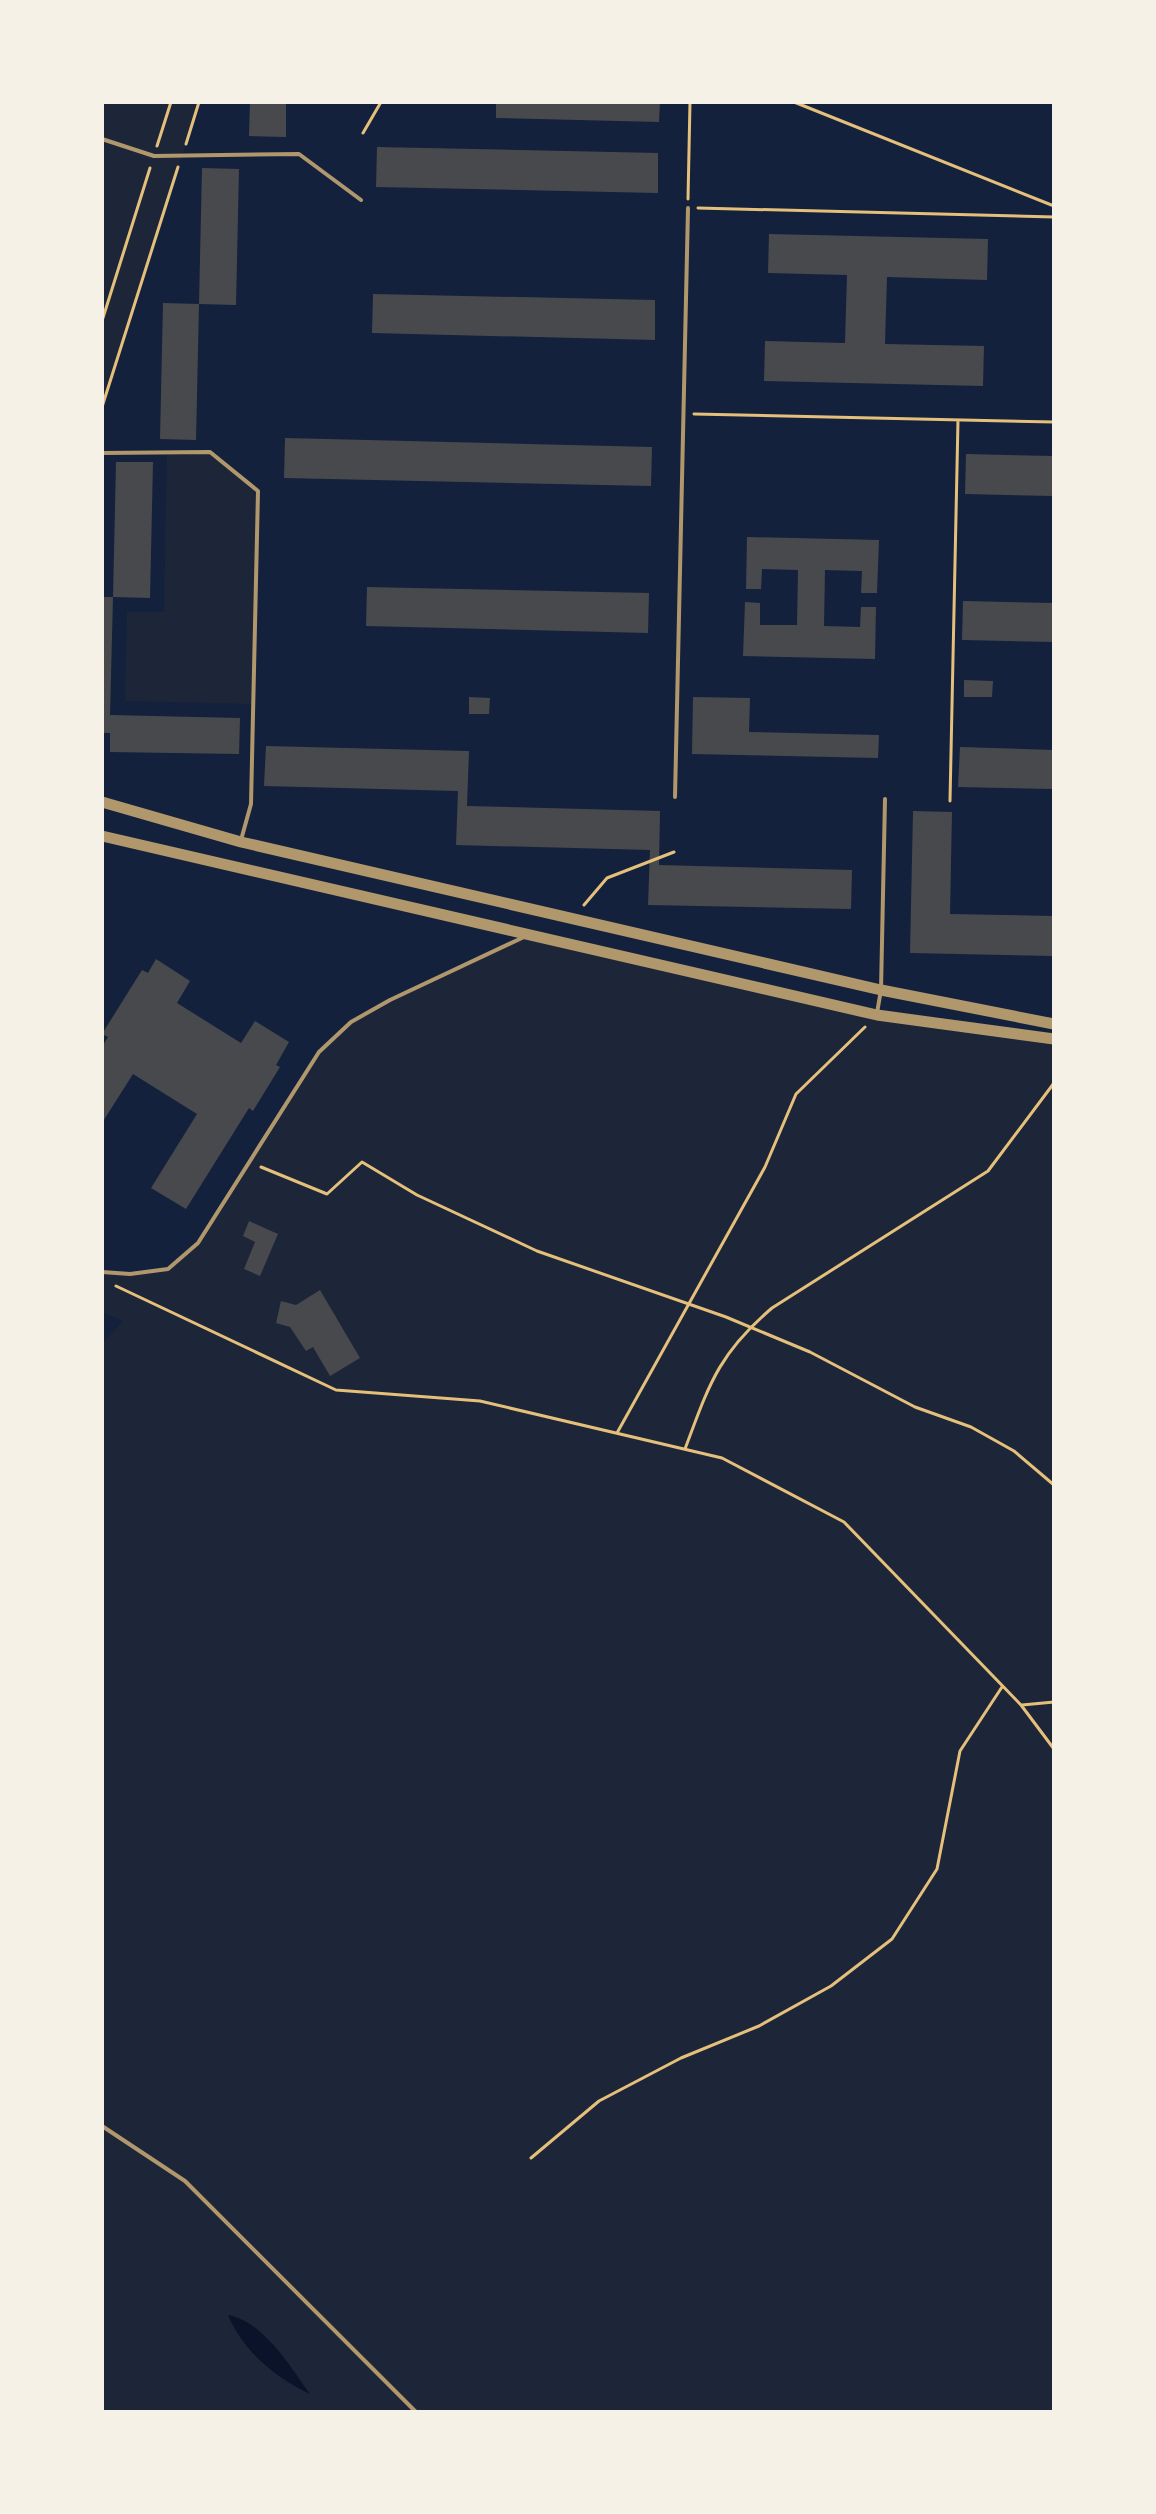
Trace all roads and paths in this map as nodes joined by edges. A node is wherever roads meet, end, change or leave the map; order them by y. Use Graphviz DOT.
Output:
graph roads {
  1 [pos="171,102"];
  2 [pos="199,102"];
  3 [pos="381,102"];
  4 [pos="690,102"];
  5 [pos="794,102"];
  6 [pos="363,133"];
  7 [pos="102,139"];
  8 [pos="182,155"];
  9 [pos="154,156"];
  10 [pos="361,200"];
  11 [pos="1054,206"];
  12 [pos="688,208"];
  13 [pos="1054,217"];
  14 [pos="102,321"];
  15 [pos="102,407"];
  16 [pos="683,413"];
  17 [pos="958,420"];
  18 [pos="1054,422"];
  19 [pos="102,453"];
  20 [pos="675,797"];
  21 [pos="885,799"];
  22 [pos="950,801"];
  23 [pos="102,802"];
  24 [pos="102,836"];
  25 [pos="241,842"];
  26 [pos="674,852"];
  27 [pos="584,905"];
  28 [pos="529,935"];
  29 [pos="881,990"];
  30 [pos="877,1015"];
  31 [pos="1054,1024"];
  32 [pos="1054,1039"];
  33 [pos="1054,1083"];
  34 [pos="250,1162"];
  35 [pos="102,1272"];
  36 [pos="116,1286"];
  37 [pos="689,1304"];
  38 [pos="749,1328"];
  39 [pos="617,1433"];
  40 [pos="685,1449"];
  41 [pos="1054,1485"];
  42 [pos="1003,1686"];
  43 [pos="1054,1702"];
  44 [pos="1021,1705"];
  45 [pos="1054,1749"];
  46 [pos="102,2126"];
  47 [pos="531,2158"];
  48 [pos="416,2412"];
  1 -- 9 [label="path"];
  2 -- 8 [label="path"];
  3 -- 6 [label="path"];
  4 -- 12 [label="path"];
  5 -- 11 [label="path"];
  7 -- 9 [label="lane"];
  8 -- 9 [label="lane"];
  8 -- 10 [label="lane"];
  8 -- 15 [label="path"];
  9 -- 14 [label="path"];
  12 -- 13 [label="path"];
  12 -- 16 [label="lane"];
  16 -- 17 [label="path"];
  16 -- 20 [label="lane"];
  17 -- 18 [label="path"];
  17 -- 22 [label="path"];
  19 -- 25 [label="lane"];
  21 -- 29 [label="lane"];
  23 -- 25 [label="street"];
  24 -- 28 [label="street"];
  25 -- 29 [label="street"];
  26 -- 27 [label="path"];
  28 -- 30 [label="street"];
  28 -- 34 [label="lane"];
  29 -- 30 [label="lane"];
  29 -- 31 [label="street"];
  30 -- 32 [label="street"];
  30 -- 37 [label="path"];
  33 -- 38 [label="path"];
  34 -- 35 [label="lane"];
  34 -- 37 [label="path"];
  36 -- 39 [label="path"];
  37 -- 38 [label="path"];
  37 -- 39 [label="path"];
  38 -- 40 [label="path"];
  38 -- 41 [label="path"];
  39 -- 40 [label="path"];
  40 -- 42 [label="path"];
  42 -- 44 [label="path"];
  42 -- 47 [label="path"];
  43 -- 44 [label="path"];
  44 -- 45 [label="path"];
  46 -- 48 [label="lane"];
}
